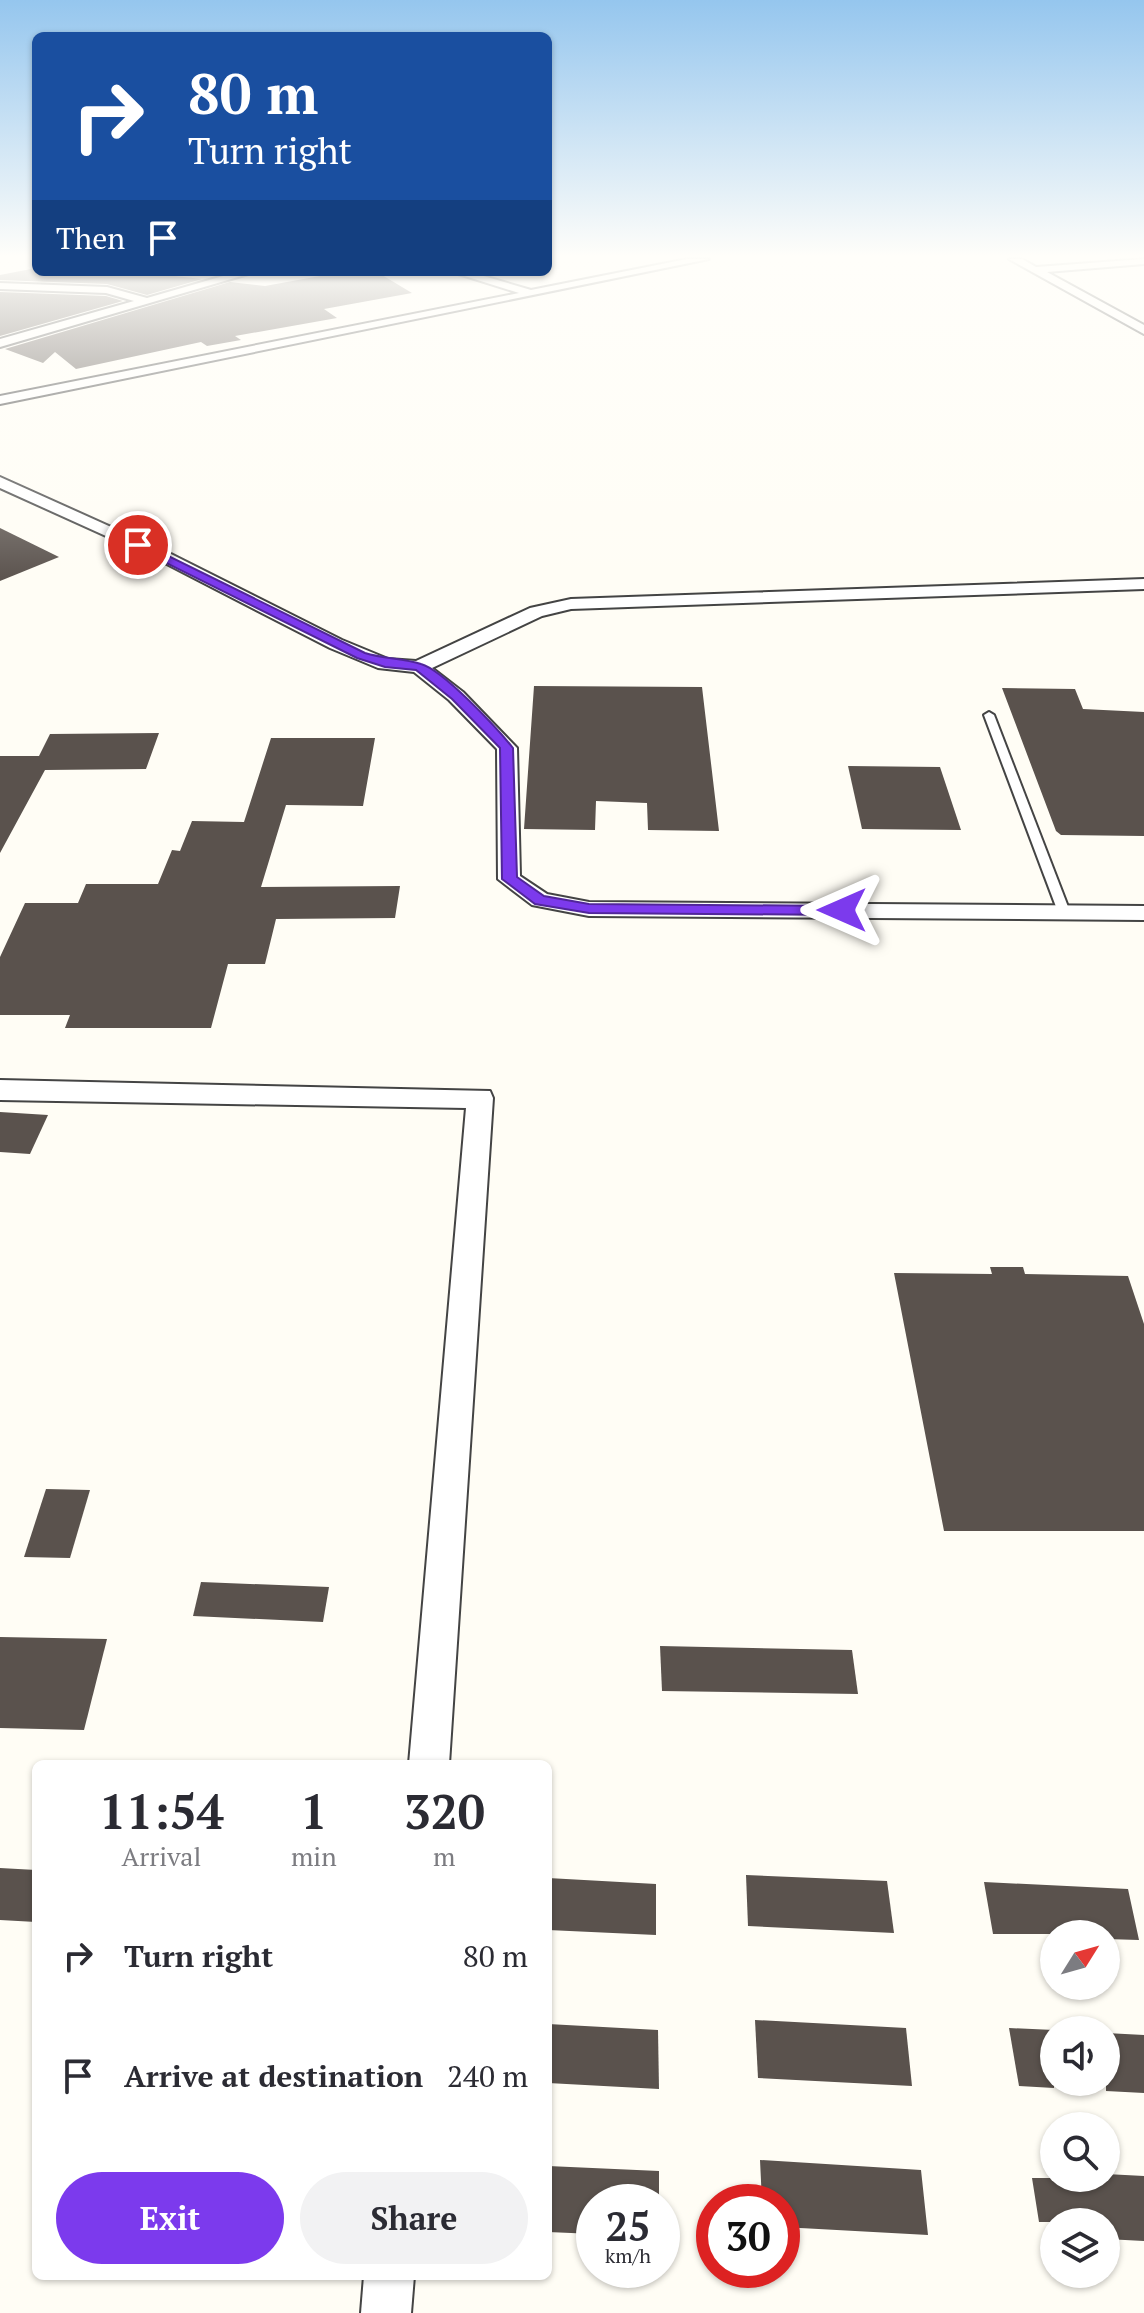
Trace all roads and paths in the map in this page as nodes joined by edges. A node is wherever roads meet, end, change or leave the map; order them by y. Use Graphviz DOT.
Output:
graph roads {
  1 [pos="164,367"];
  2 [pos="0,400"];
  3 [pos="0,482"];
  4 [pos="1144,584"];
  5 [pos="419,667"];
  6 [pos="989,715"];
  7 [pos="1064,912"];
  8 [pos="1144,913"];
  9 [pos="0,1090"];
  10 [pos="429,1760"];
  11 [pos="389,2280"];
  12 [pos="386,2313"];
  1 -- 2 [label="street"];
  3 -- 5 [label="street"];
  4 -- 5 [label="street"];
  5 -- 7 [label="street"];
  6 -- 7 [label="lane"];
  7 -- 8 [label="street"];
  9 -- 10 [label="street"];
  11 -- 12 [label="street"];
}
